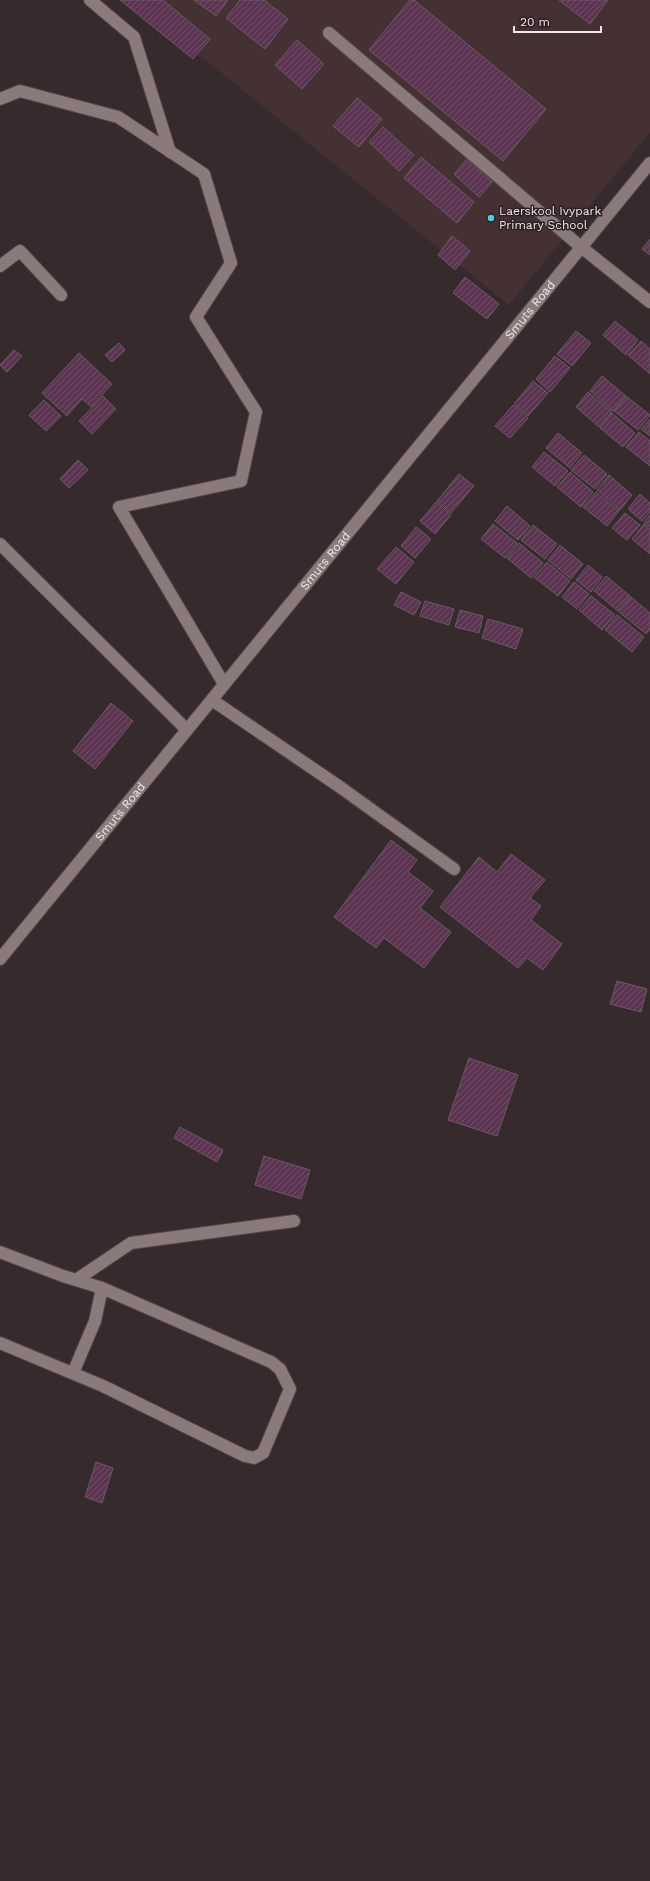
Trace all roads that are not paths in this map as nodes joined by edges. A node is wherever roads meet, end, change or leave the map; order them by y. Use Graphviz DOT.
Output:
graph roads {
  1 [pos="90,0"];
  2 [pos="329,33"];
  3 [pos="0,99"];
  4 [pos="170,152"];
  5 [pos="650,163"];
  6 [pos="581,247"];
  7 [pos="0,266"];
  8 [pos="61,295"];
  9 [pos="650,302"];
  10 [pos="0,544"];
  11 [pos="224,684"];
  12 [pos="212,700"];
  13 [pos="187,730"];
  14 [pos="454,869"];
  15 [pos="0,959"];
  16 [pos="294,1221"];
  17 [pos="0,1252"];
  18 [pos="76,1280"];
  19 [pos="102,1288"];
  20 [pos="0,1343"];
  21 [pos="73,1373"];
  1 -- 4 [label="street"];
  2 -- 6 [label="street"];
  3 -- 4 [label="street"];
  4 -- 11 [label="street"];
  5 -- 6 [label="street, Smuts Road"];
  6 -- 9 [label="street"];
  6 -- 11 [label="street, Smuts Road"];
  7 -- 8 [label="street"];
  10 -- 13 [label="street"];
  11 -- 12 [label="street, Smuts Road"];
  12 -- 13 [label="street, Smuts Road"];
  12 -- 14 [label="street"];
  13 -- 15 [label="street, Smuts Road"];
  16 -- 18 [label="street"];
  17 -- 18 [label="street"];
  18 -- 19 [label="street"];
  19 -- 21 [label="street"];
  19 -- 21 [label="street"];
  20 -- 21 [label="street"];
}
